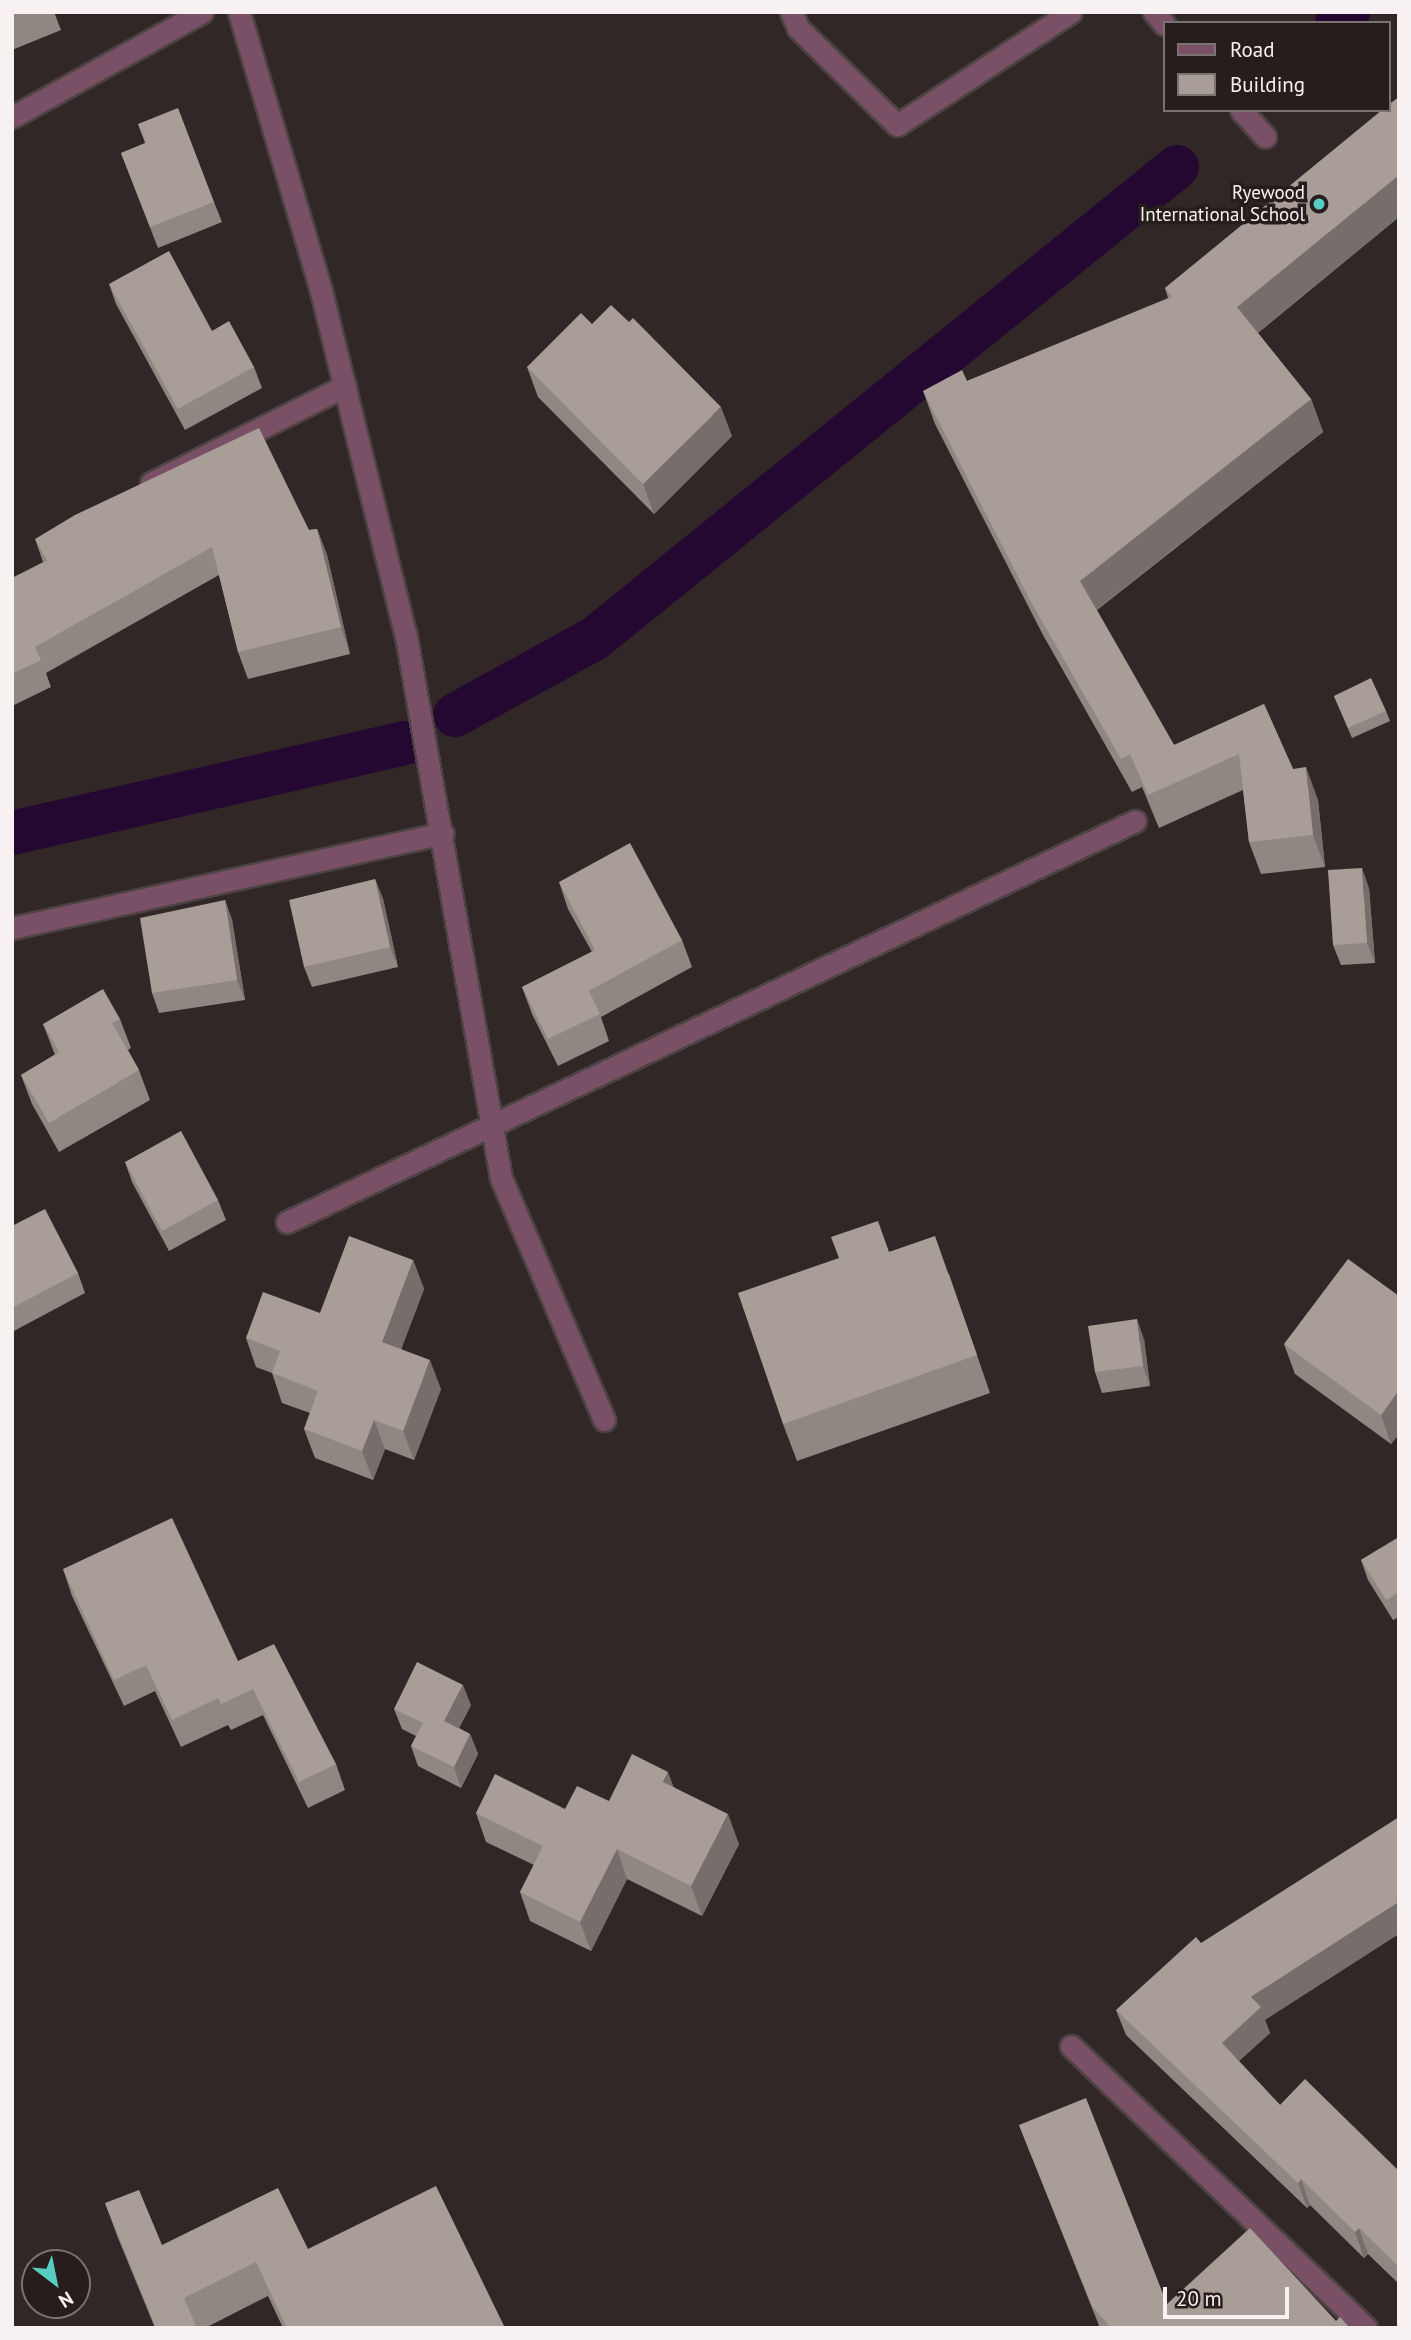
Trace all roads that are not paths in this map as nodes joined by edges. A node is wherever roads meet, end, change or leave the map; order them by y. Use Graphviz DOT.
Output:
graph roads {
  1 [pos="202,12"];
  2 [pos="239,12"];
  3 [pos="791,12"];
  4 [pos="1071,12"];
  5 [pos="1243,112"];
  6 [pos="12,117"];
  7 [pos="1265,137"];
  8 [pos="345,386"];
  9 [pos="131,496"];
  10 [pos="1135,821"];
  11 [pos="443,832"];
  12 [pos="12,928"];
  13 [pos="492,1123"];
  14 [pos="287,1222"];
  15 [pos="604,1420"];
  16 [pos="1071,2046"];
  17 [pos="1366,2328"];
  1 -- 6 [label="street"];
  2 -- 8 [label="street"];
  3 -- 4 [label="street"];
  5 -- 7 [label="street"];
  8 -- 9 [label="street"];
  8 -- 11 [label="street"];
  10 -- 13 [label="street"];
  11 -- 12 [label="street"];
  11 -- 13 [label="street"];
  13 -- 14 [label="street"];
  13 -- 15 [label="street"];
  16 -- 17 [label="street"];
}
